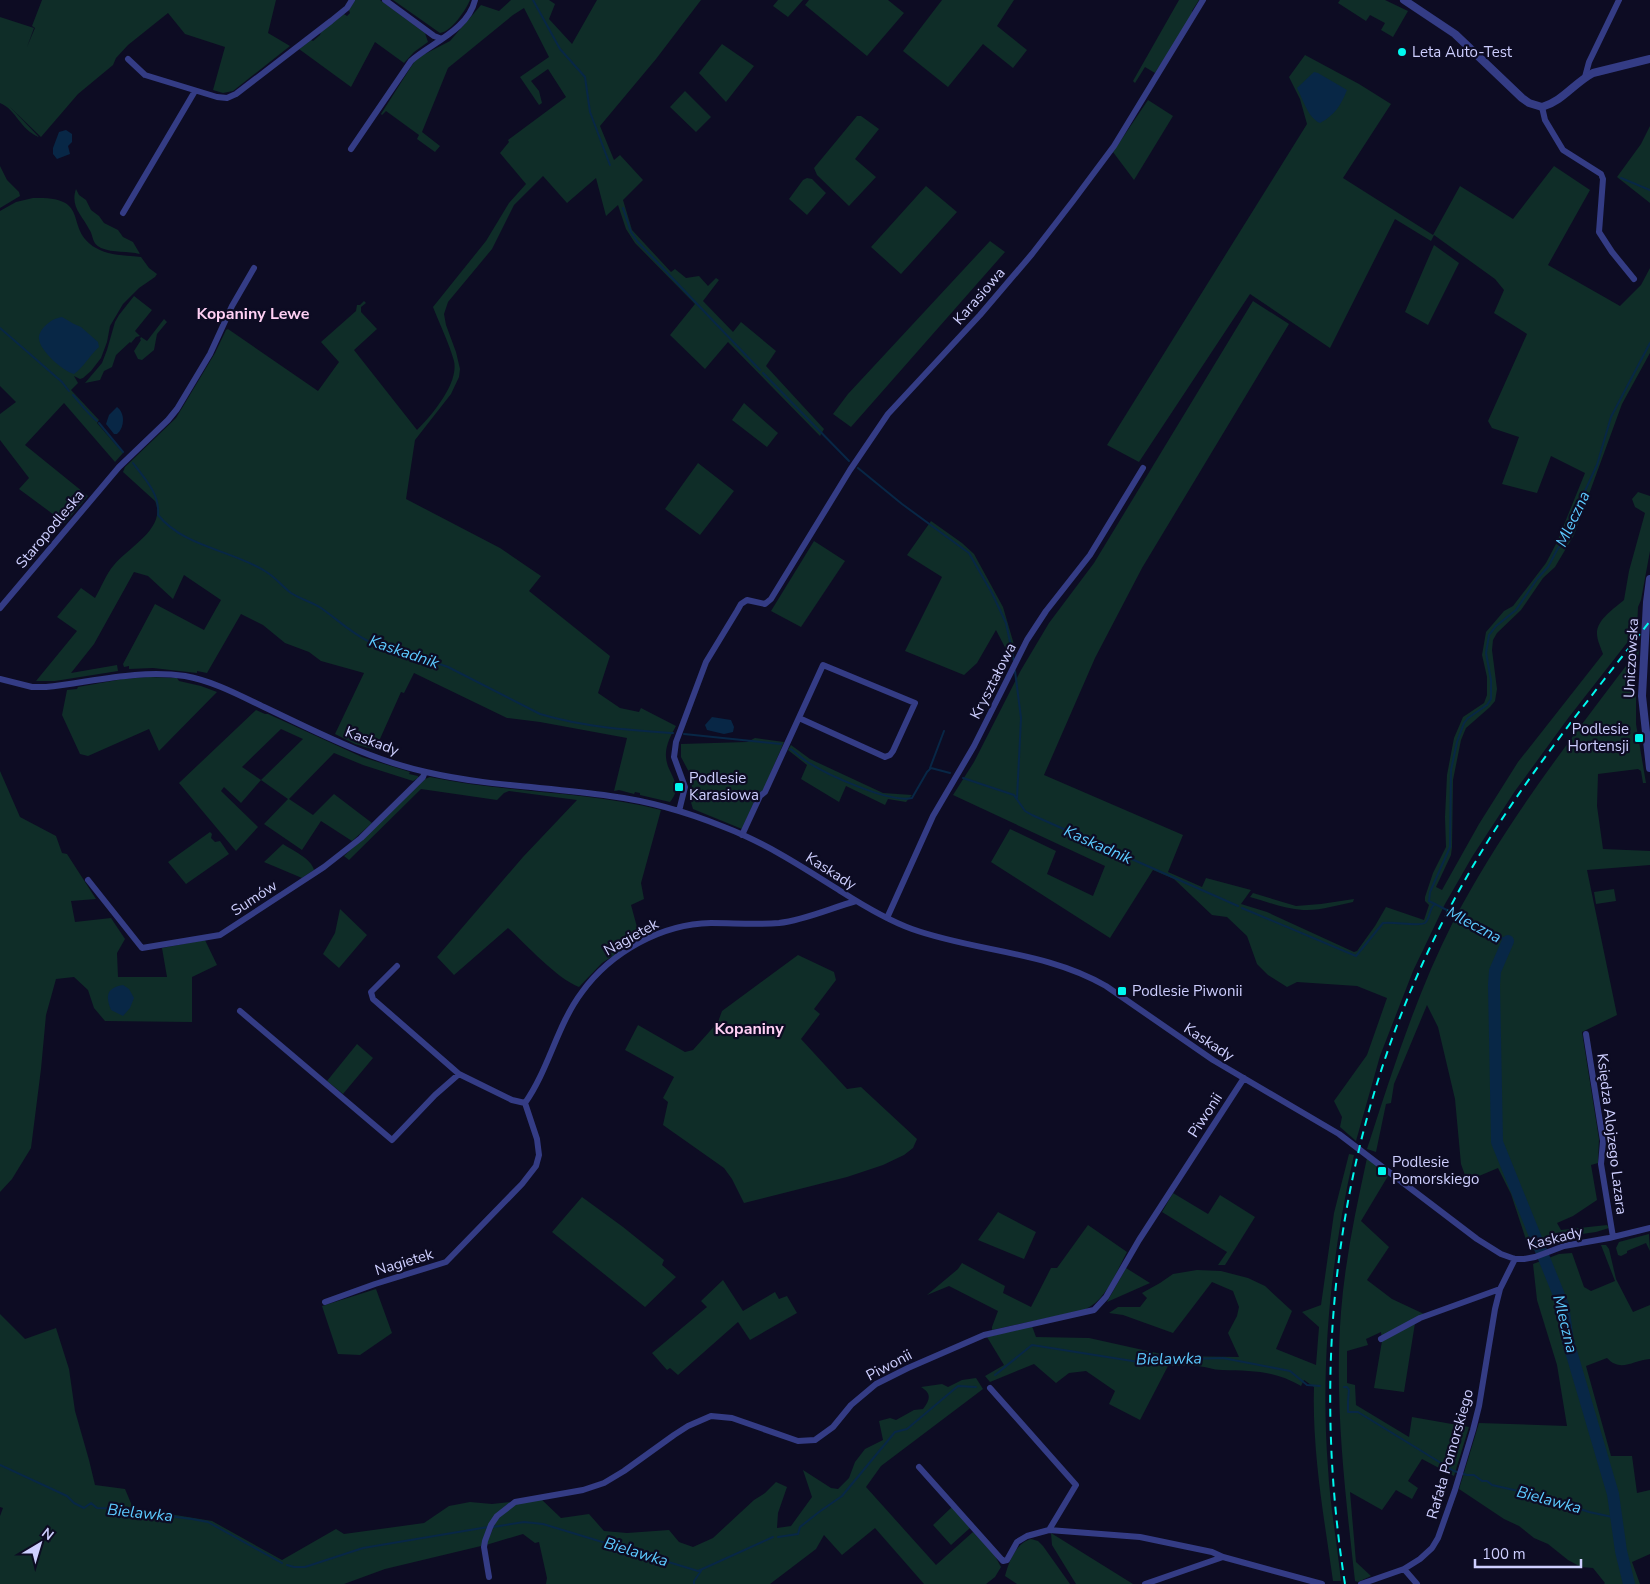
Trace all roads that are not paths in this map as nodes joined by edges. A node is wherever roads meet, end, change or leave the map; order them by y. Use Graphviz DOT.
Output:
graph roads {
  1 [pos="352,0"];
  2 [pos="385,0"];
  3 [pos="475,0"];
  4 [pos="1203,0"];
  5 [pos="1619,0"];
  6 [pos="1407,1"];
  7 [pos="442,39"];
  8 [pos="128,59"];
  9 [pos="1650,59"];
  10 [pos="1585,77"];
  11 [pos="195,91"];
  12 [pos="1542,107"];
  13 [pos="351,149"];
  14 [pos="123,213"];
  15 [pos="254,268"];
  16 [pos="1634,279"];
  17 [pos="1143,468"];
  18 [pos="1650,579"];
  19 [pos="0,608"];
  20 [pos="1646,676"];
  21 [pos="0,680"];
  22 [pos="799,718"];
  23 [pos="1650,768"];
  24 [pos="425,772"];
  25 [pos="679,811"];
  26 [pos="742,835"];
  27 [pos="88,880"];
  28 [pos="856,900"];
  29 [pos="887,918"];
  30 [pos="397,966"];
  31 [pos="240,1011"];
  32 [pos="1586,1034"];
  33 [pos="460,1074"];
  34 [pos="1244,1078"];
  35 [pos="525,1103"];
  36 [pos="1650,1228"];
  37 [pos="1614,1237"];
  38 [pos="1515,1259"];
  39 [pos="1500,1289"];
  40 [pos="325,1302"];
  41 [pos="1380,1339"];
  42 [pos="990,1388"];
  43 [pos="919,1467"];
  44 [pos="1049,1530"];
  45 [pos="1223,1556"];
  46 [pos="1404,1569"];
  47 [pos="489,1577"];
  48 [pos="1144,1584"];
  49 [pos="1322,1584"];
  50 [pos="1361,1584"];
  51 [pos="1417,1584"];
  1 -- 11 [label="street"];
  2 -- 7 [label="street"];
  3 -- 7 [label="street"];
  4 -- 25 [label="street, Karasiowa"];
  5 -- 10 [label="street"];
  6 -- 12 [label="street"];
  7 -- 13 [label="street"];
  8 -- 11 [label="street"];
  9 -- 10 [label="street"];
  10 -- 12 [label="street"];
  11 -- 14 [label="street"];
  12 -- 16 [label="street"];
  15 -- 19 [label="street, Staropodleska"];
  17 -- 29 [label="street, Kryształowa"];
  18 -- 20 [label="street, Uniczowska"];
  20 -- 23 [label="street, Uniczowska"];
  21 -- 24 [label="street, Kaskady"];
  22 -- 22 [label="street"];
  22 -- 26 [label="street"];
  24 -- 25 [label="street, Kaskady"];
  24 -- 27 [label="street, Sumów"];
  25 -- 26 [label="street, Kaskady"];
  26 -- 28 [label="street, Kaskady"];
  28 -- 29 [label="street, Kaskady"];
  28 -- 35 [label="street, Nagietek"];
  29 -- 34 [label="street, Kaskady"];
  30 -- 33 [label="street"];
  31 -- 33 [label="street"];
  32 -- 37 [label="street, Księdza Alojzego Lazara"];
  33 -- 35 [label="street"];
  34 -- 38 [label="street, Kaskady"];
  34 -- 47 [label="street, Piwonii"];
  35 -- 40 [label="street, Nagietek"];
  36 -- 37 [label="street, Kaskady"];
  37 -- 38 [label="street, Kaskady"];
  38 -- 39 [label="street, Rafała Pomorskiego"];
  39 -- 41 [label="street"];
  39 -- 46 [label="street, Rafała Pomorskiego"];
  42 -- 44 [label="street"];
  43 -- 44 [label="street"];
  44 -- 45 [label="street"];
  45 -- 48 [label="street"];
  45 -- 49 [label="street"];
  46 -- 50 [label="street, Rafała Pomorskiego"];
  46 -- 51 [label="street"];
}
